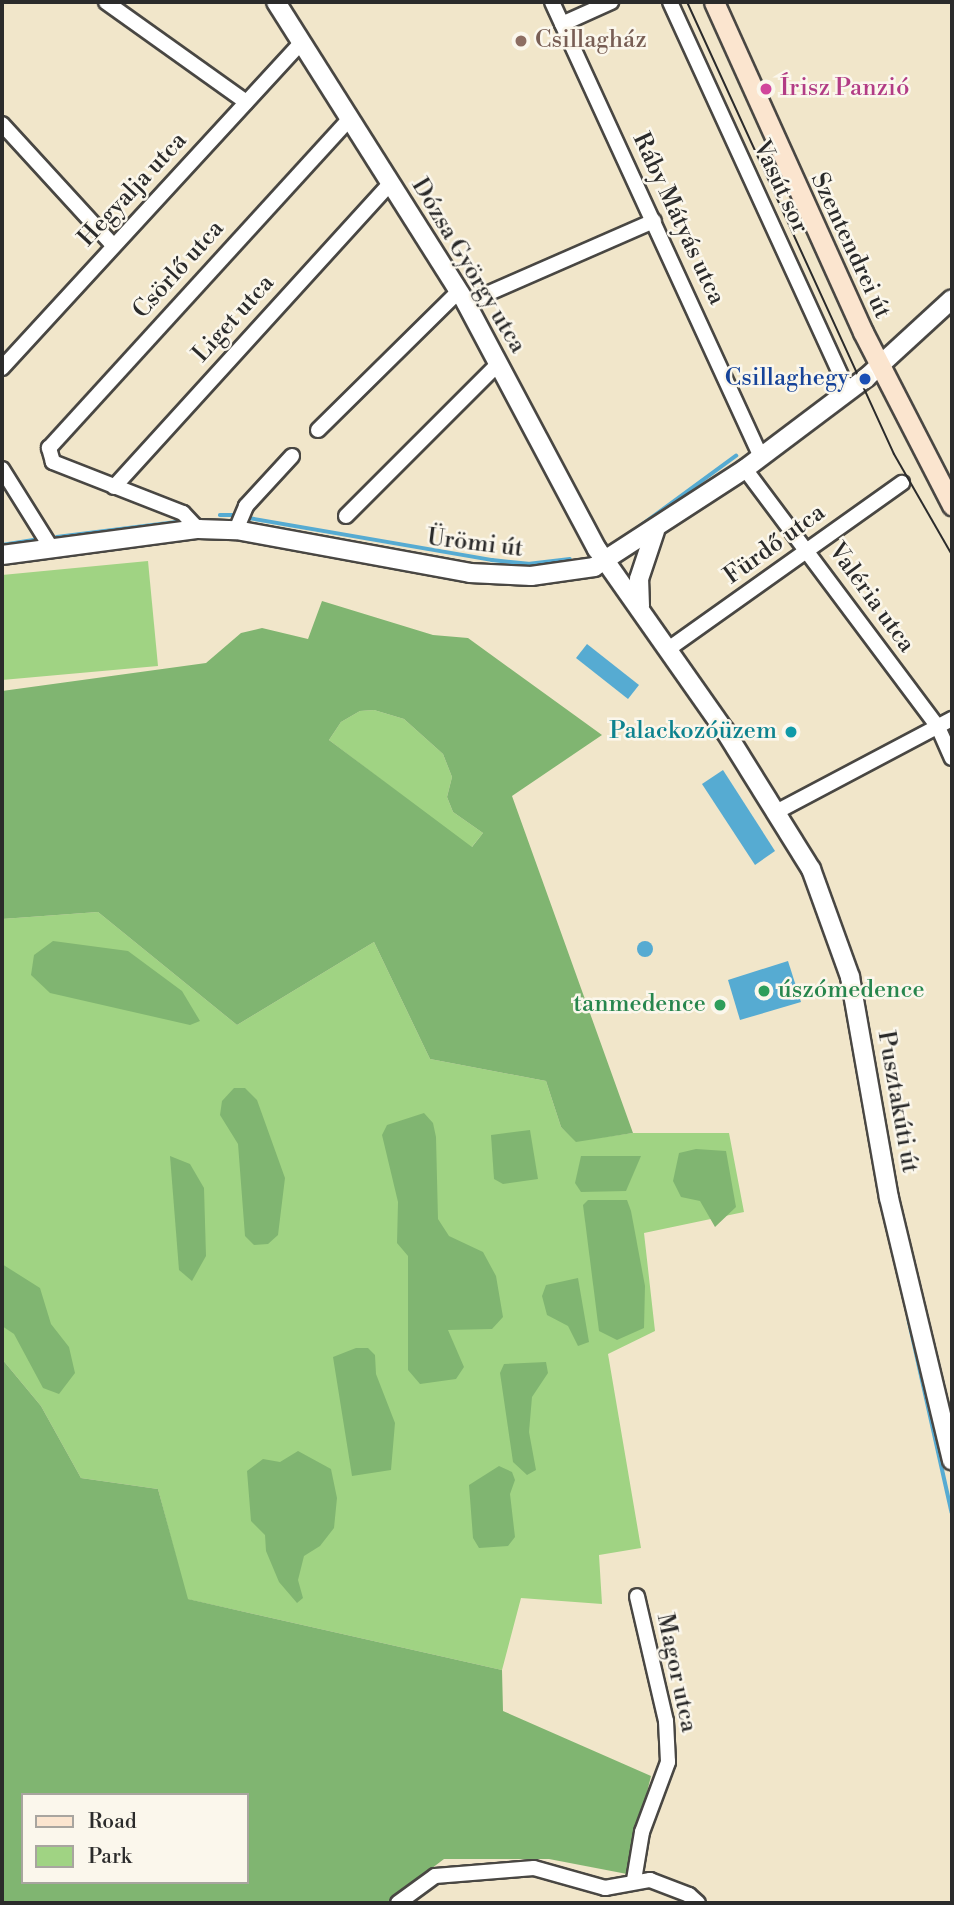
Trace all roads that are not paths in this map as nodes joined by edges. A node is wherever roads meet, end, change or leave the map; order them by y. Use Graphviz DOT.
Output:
graph roads {
  1 [pos="106,2"];
  2 [pos="276,2"];
  3 [pos="552,2"];
  4 [pos="611,2"];
  5 [pos="670,2"];
  6 [pos="713,2"];
  7 [pos="562,24"];
  8 [pos="300,44"];
  9 [pos="246,102"];
  10 [pos="349,119"];
  11 [pos="2,124"];
  12 [pos="391,183"];
  13 [pos="654,220"];
  14 [pos="113,245"];
  15 [pos="463,297"];
  16 [pos="952,299"];
  17 [pos="879,363"];
  18 [pos="498,364"];
  19 [pos="2,368"];
  20 [pos="848,391"];
  21 [pos="318,430"];
  22 [pos="292,456"];
  23 [pos="761,457"];
  24 [pos="2,468"];
  25 [pos="745,469"];
  26 [pos="902,483"];
  27 [pos="114,487"];
  28 [pos="952,505"];
  29 [pos="346,516"];
  30 [pos="198,528"];
  31 [pos="236,530"];
  32 [pos="655,531"];
  33 [pos="52,549"];
  34 [pos="808,549"];
  35 [pos="2,555"];
  36 [pos="607,561"];
  37 [pos="640,606"];
  38 [pos="674,645"];
  39 [pos="952,719"];
  40 [pos="938,727"];
  41 [pos="952,758"];
  42 [pos="778,811"];
  43 [pos="952,1461"];
  44 [pos="637,1596"];
  45 [pos="634,1880"];
  46 [pos="398,1903"];
  47 [pos="698,1903"];
  1 -- 9 [label="street"];
  2 -- 8 [label="street, Dózsa György utca"];
  3 -- 7 [label="street, Ráby Mátyás utca"];
  4 -- 7 [label="street"];
  5 -- 20 [label="street, Vasút sor"];
  6 -- 17 [label="main road, Szentendrei út"];
  7 -- 13 [label="street, Ráby Mátyás utca"];
  8 -- 9 [label="street, Hegyalja utca"];
  8 -- 10 [label="street, Dózsa György utca"];
  9 -- 14 [label="street, Hegyalja utca"];
  10 -- 12 [label="street, Dózsa György utca"];
  10 -- 27 [label="street, Csörlő utca"];
  11 -- 14 [label="street"];
  12 -- 15 [label="street, Dózsa György utca"];
  12 -- 27 [label="street, Liget utca"];
  13 -- 15 [label="street"];
  13 -- 23 [label="street, Ráby Mátyás utca"];
  14 -- 19 [label="street, Hegyalja utca"];
  15 -- 18 [label="street, Dózsa György utca"];
  15 -- 21 [label="street"];
  16 -- 17 [label="street, Ürömi út"];
  17 -- 20 [label="street, Ürömi út"];
  17 -- 28 [label="main road, Szentendrei út"];
  18 -- 29 [label="street"];
  18 -- 36 [label="street, Dózsa György utca"];
  20 -- 23 [label="street, Ürömi út"];
  22 -- 31 [label="street"];
  23 -- 25 [label="street, Ürömi út"];
  24 -- 33 [label="street"];
  25 -- 32 [label="street, Ürömi út"];
  25 -- 34 [label="street, Valéria utca"];
  26 -- 34 [label="street, Fürdő utca"];
  27 -- 30 [label="street"];
  30 -- 31 [label="street, Ürömi út"];
  30 -- 33 [label="street, Ürömi út"];
  31 -- 36 [label="street, Ürömi út"];
  32 -- 36 [label="street, Ürömi út"];
  32 -- 37 [label="street"];
  33 -- 35 [label="street, Ürömi út"];
  34 -- 38 [label="street, Fürdő utca"];
  34 -- 40 [label="street, Valéria utca"];
  36 -- 37 [label="street, Pusztakúti út"];
  37 -- 42 [label="street, Pusztakúti út"];
  39 -- 40 [label="street"];
  40 -- 41 [label="street, Valéria utca"];
  40 -- 42 [label="street"];
  42 -- 43 [label="street, Pusztakúti út"];
  44 -- 45 [label="street, Magor utca"];
  45 -- 46 [label="street"];
  45 -- 47 [label="street"];
}
